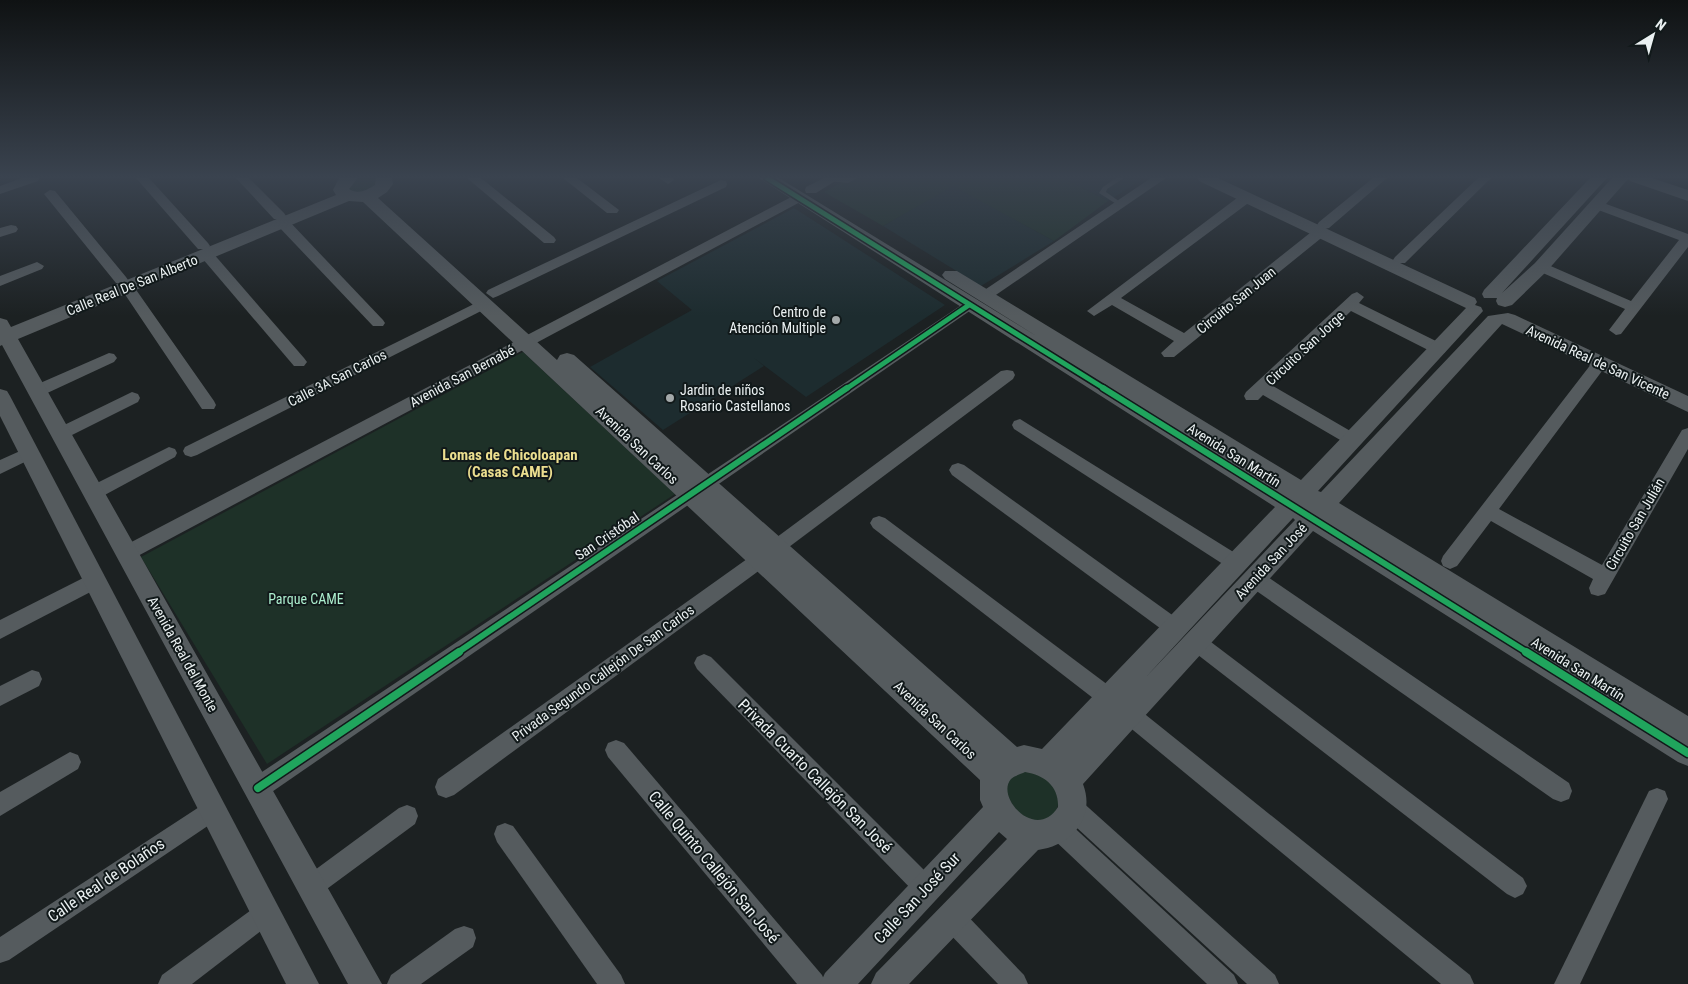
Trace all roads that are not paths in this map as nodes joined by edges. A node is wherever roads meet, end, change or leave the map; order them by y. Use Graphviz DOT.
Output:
graph roads {
  1 [pos="75,224"];
  2 [pos="182,224"];
  3 [pos="269,224"];
  4 [pos="286,224"];
  5 [pos="407,224"];
  6 [pos="529,224"];
  7 [pos="640,224"];
  8 [pos="738,224"];
  9 [pos="856,224"];
  10 [pos="1092,224"];
  11 [pos="1211,224"];
  12 [pos="1311,224"];
  13 [pos="1313,224"];
  14 [pos="1326,224"];
  15 [pos="1437,224"];
  16 [pos="1561,224"];
  17 [pos="1581,224"];
  18 [pos="1650,224"];
  19 [pos="1321,228"];
  20 [pos="1688,238"];
  21 [pos="549,240"];
  22 [pos="205,250"];
  23 [pos="1400,260"];
  24 [pos="37,266"];
  25 [pos="1541,268"];
  26 [pos="0,281"];
  27 [pos="124,283"];
  28 [pos="1111,298"];
  29 [pos="489,299"];
  30 [pos="977,300"];
  31 [pos="1491,307"];
  32 [pos="1633,307"];
  33 [pos="1094,311"];
  34 [pos="378,323"];
  35 [pos="1616,330"];
  36 [pos="2,331"];
  37 [pos="532,339"];
  38 [pos="1185,340"];
  39 [pos="1439,349"];
  40 [pos="1169,353"];
  41 [pos="108,358"];
  42 [pos="299,362"];
  43 [pos="1600,363"];
  44 [pos="1007,375"];
  45 [pos="37,391"];
  46 [pos="1688,392"];
  47 [pos="132,398"];
  48 [pos="1,399"];
  49 [pos="1688,405"];
  50 [pos="208,406"];
  51 [pos="1020,425"];
  52 [pos="62,433"];
  53 [pos="1688,434"];
  54 [pos="1353,440"];
  55 [pos="191,451"];
  56 [pos="168,453"];
  57 [pos="29,454"];
  58 [pos="0,467"];
  59 [pos="958,470"];
  60 [pos="698,490"];
  61 [pos="95,492"];
  62 [pos="1306,506"];
  63 [pos="1488,511"];
  64 [pos="879,523"];
  65 [pos="127,553"];
  66 [pos="768,553"];
  67 [pos="1450,561"];
  68 [pos="1246,571"];
  69 [pos="95,580"];
  70 [pos="1175,628"];
  71 [pos="0,630"];
  72 [pos="1196,642"];
  73 [pos="704,663"];
  74 [pos="32,680"];
  75 [pos="0,697"];
  76 [pos="1109,698"];
  77 [pos="1129,714"];
  78 [pos="1688,731"];
  79 [pos="616,750"];
  80 [pos="1688,753"];
  81 [pos="70,762"];
  82 [pos="1004,769"];
  83 [pos="446,787"];
  84 [pos="258,788"];
  85 [pos="1561,791"];
  86 [pos="1657,799"];
  87 [pos="1056,803"];
  88 [pos="0,805"];
  89 [pos="213,809"];
  90 [pos="999,811"];
  91 [pos="407,816"];
  92 [pos="505,834"];
  93 [pos="312,886"];
  94 [pos="1516,886"];
  95 [pos="926,888"];
  96 [pos="266,913"];
  97 [pos="951,917"];
  98 [pos="464,938"];
  99 [pos="0,951"];
  100 [pos="171,984"];
  101 [pos="303,984"];
  102 [pos="366,984"];
  103 [pos="400,984"];
  104 [pos="612,984"];
  105 [pos="813,984"];
  106 [pos="836,984"];
  107 [pos="887,984"];
  108 [pos="1015,984"];
  109 [pos="1225,984"];
  110 [pos="1266,984"];
  111 [pos="1461,984"];
  112 [pos="1567,984"];
  1 -- 27 [label="street"];
  2 -- 22 [label="street"];
  3 -- 22 [label="street, Calle Real De San Alberto"];
  4 -- 34 [label="street"];
  5 -- 29 [label="street, Avenida San Carlos"];
  6 -- 21 [label="street"];
  7 -- 29 [label="street, Calle 3A San Carlos"];
  8 -- 37 [label="street, Avenida San Bernabé"];
  9 -- 30 [label="street, Avenida San Martín"];
  10 -- 30 [label="street, San Cristóbal"];
  11 -- 28 [label="street"];
  12 -- 19 [label="street, Avenida Real de San Vicente"];
  13 -- 19 [label="street, Avenida Real de San Vicente"];
  14 -- 19 [label="street, Circuito San Juan"];
  15 -- 23 [label="street"];
  16 -- 31 [label="street, Avenida San José"];
  17 -- 25 [label="street, Avenida San José"];
  18 -- 20 [label="street"];
  19 -- 23 [label="street, Avenida Real de San Vicente"];
  19 -- 31 [label="street, Avenida Real de San Vicente"];
  19 -- 38 [label="street, Circuito San Juan"];
  20 -- 32 [label="street"];
  22 -- 27 [label="street, Calle Real De San Alberto"];
  22 -- 42 [label="street"];
  23 -- 31 [label="street, Avenida Real de San Vicente"];
  24 -- 26 [label="street"];
  25 -- 31 [label="street, Avenida San José"];
  25 -- 32 [label="street"];
  27 -- 36 [label="street, Calle Real De San Alberto"];
  27 -- 50 [label="street"];
  28 -- 33 [label="street"];
  28 -- 38 [label="street, Circuito San Juan"];
  29 -- 37 [label="street, Avenida San Carlos"];
  29 -- 55 [label="street, Calle 3A San Carlos"];
  30 -- 60 [label="street, San Cristóbal"];
  30 -- 62 [label="street, Avenida San Martín"];
  31 -- 39 [label="street, Avenida San José"];
  31 -- 43 [label="street, Avenida Real de San Vicente"];
  31 -- 46 [label="street, Avenida Real de San Vicente"];
  31 -- 62 [label="street, Avenida San José"];
  32 -- 35 [label="street"];
  36 -- 45 [label="street, Avenida Real del Monte"];
  37 -- 60 [label="street, Avenida San Carlos"];
  37 -- 65 [label="street, Avenida San Bernabé"];
  38 -- 40 [label="street"];
  39 -- 54 [label="street, Avenida San José"];
  39 -- 54 [label="street, Circuito San Jorge"];
  41 -- 45 [label="street"];
  43 -- 49 [label="street, Avenida Real de San Vicente"];
  43 -- 63 [label="street"];
  44 -- 66 [label="street, Privada Segundo Callejón De San Carlos"];
  45 -- 52 [label="street, Avenida Real del Monte"];
  47 -- 52 [label="street"];
  48 -- 57 [label="street"];
  51 -- 68 [label="street"];
  52 -- 61 [label="street, Avenida Real del Monte"];
  53 -- 63 [label="street, Circuito San Julián"];
  54 -- 62 [label="street, Avenida San José"];
  56 -- 61 [label="street"];
  57 -- 58 [label="street"];
  57 -- 69 [label="street"];
  59 -- 70 [label="street"];
  60 -- 66 [label="street, Avenida San Carlos"];
  60 -- 84 [label="street, San Cristóbal"];
  61 -- 65 [label="street, Avenida Real del Monte"];
  62 -- 68 [label="street, Avenida San José"];
  62 -- 78 [label="street, Avenida San Martín"];
  62 -- 80 [label="street, Avenida San Martín"];
  63 -- 67 [label="street"];
  64 -- 76 [label="street"];
  65 -- 84 [label="street, Avenida Real del Monte"];
  66 -- 82 [label="street, Avenida San Carlos"];
  66 -- 83 [label="street, Privada Segundo Callejón De San Carlos"];
  68 -- 70 [label="street, Avenida San José"];
  68 -- 72 [label="street, Avenida San José"];
  68 -- 85 [label="street"];
  69 -- 71 [label="street"];
  69 -- 89 [label="street"];
  70 -- 76 [label="street, Avenida San José"];
  72 -- 77 [label="street, Avenida San José"];
  72 -- 94 [label="street"];
  73 -- 95 [label="street, Privada Cuarto Callejón San José"];
  74 -- 75 [label="street"];
  76 -- 87 [label="street, Avenida San José"];
  77 -- 87 [label="street, Avenida San José"];
  77 -- 111 [label="street"];
  79 -- 105 [label="street, Calle Quinto Callejón San José"];
  81 -- 88 [label="street"];
  82 -- 87 [label="street"];
  82 -- 90 [label="street"];
  84 -- 93 [label="street, Avenida Real del Monte"];
  86 -- 112 [label="street"];
  87 -- 90 [label="street"];
  87 -- 97 [label="street"];
  87 -- 109 [label="street"];
  87 -- 110 [label="street"];
  89 -- 96 [label="street"];
  89 -- 99 [label="street, Calle Real de Bolaños"];
  90 -- 95 [label="street, Calle San José Sur"];
  91 -- 93 [label="street"];
  92 -- 104 [label="street"];
  93 -- 102 [label="street, Avenida Real del Monte"];
  95 -- 106 [label="street, Calle San José Sur"];
  96 -- 100 [label="street"];
  96 -- 101 [label="street"];
  97 -- 107 [label="street"];
  97 -- 108 [label="street"];
  98 -- 103 [label="street"];
}
